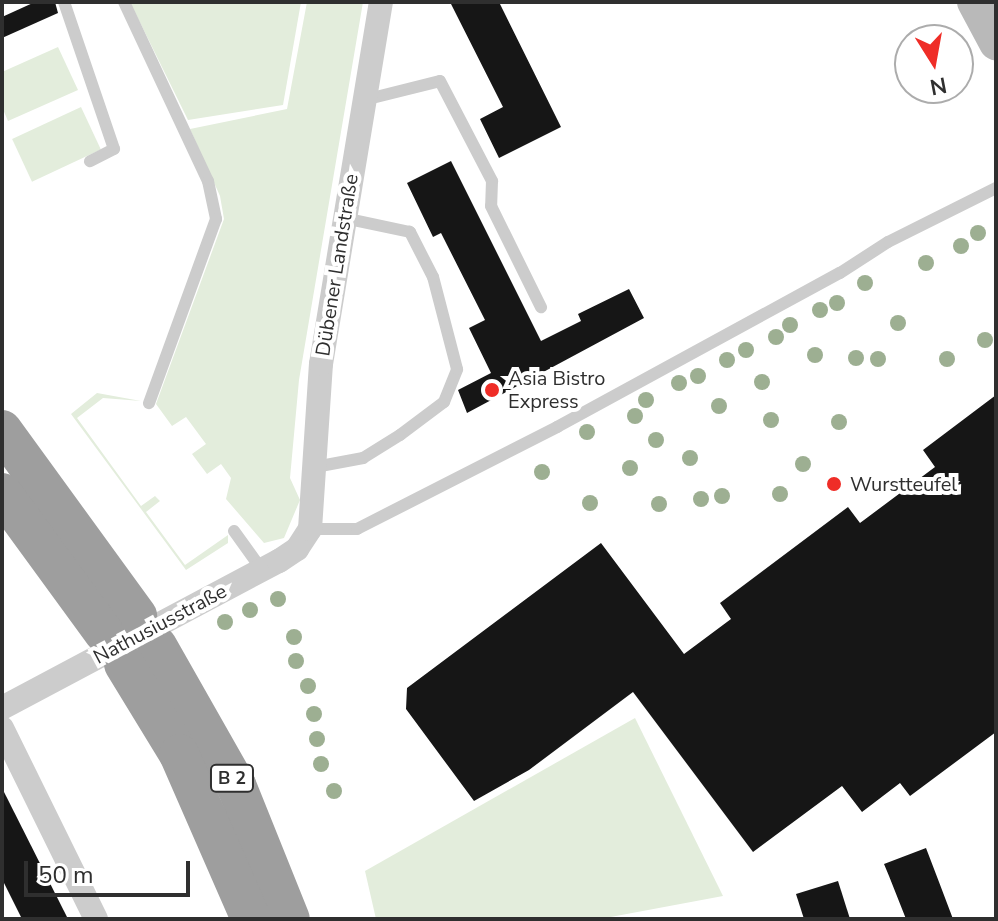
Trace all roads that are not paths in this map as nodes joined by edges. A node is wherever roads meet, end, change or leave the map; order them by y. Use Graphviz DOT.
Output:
graph roads {
  1 [pos="64,2"];
  2 [pos="124,2"];
  3 [pos="381,2"];
  4 [pos="974,2"];
  5 [pos="996,43"];
  6 [pos="364,100"];
  7 [pos="90,161"];
  8 [pos="996,188"];
  9 [pos="344,218"];
  10 [pos="541,307"];
  11 [pos="149,403"];
  12 [pos="2,430"];
  13 [pos="315,467"];
  14 [pos="2,493"];
  15 [pos="310,529"];
  16 [pos="234,531"];
  17 [pos="262,570"];
  18 [pos="131,640"];
  19 [pos="2,708"];
  20 [pos="2,728"];
  21 [pos="96,919"];
  22 [pos="251,919"];
  23 [pos="290,919"];
  1 -- 7 [label="lane"];
  2 -- 11 [label="lane"];
  3 -- 6 [label="street, Dübener Landstraße"];
  4 -- 5 [label="main road"];
  6 -- 9 [label="street, Dübener Landstraße"];
  6 -- 10 [label="lane"];
  8 -- 15 [label="lane"];
  9 -- 13 [label="street, Dübener Landstraße"];
  9 -- 13 [label="lane"];
  12 -- 18 [label="highway, B 2"];
  13 -- 15 [label="street, Dübener Landstraße"];
  14 -- 18 [label="highway, B 2"];
  15 -- 17 [label="street, Nathusiusstraße"];
  16 -- 17 [label="lane"];
  17 -- 19 [label="street, Nathusiusstraße"];
  18 -- 22 [label="highway, B 2"];
  18 -- 23 [label="highway, B 2"];
  20 -- 21 [label="street"];
}
